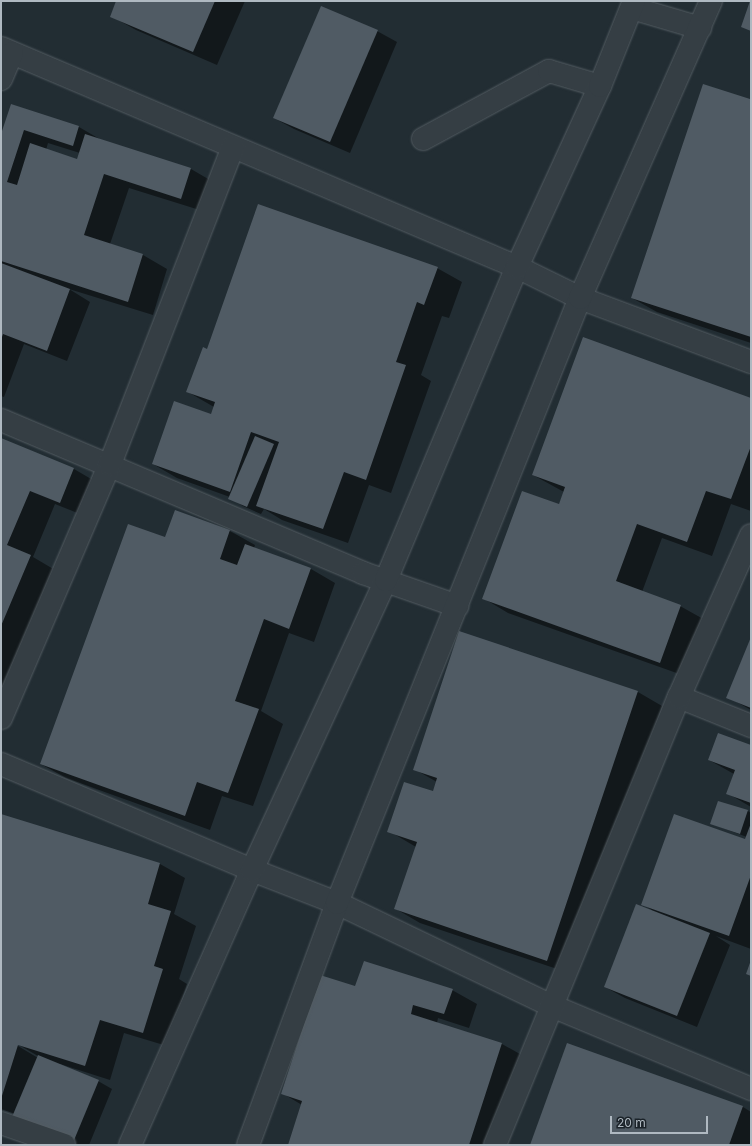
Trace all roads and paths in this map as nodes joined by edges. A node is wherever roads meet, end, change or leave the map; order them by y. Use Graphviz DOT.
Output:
graph roads {
  1 [pos="711,1"];
  2 [pos="633,4"];
  3 [pos="700,28"];
  4 [pos="6,50"];
  5 [pos="1,79"];
  6 [pos="600,86"];
  7 [pos="423,139"];
  8 [pos="233,147"];
  9 [pos="517,268"];
  10 [pos="580,298"];
  11 [pos="751,362"];
  12 [pos="1,420"];
  13 [pos="110,464"];
  14 [pos="751,535"];
  15 [pos="386,580"];
  16 [pos="457,606"];
  17 [pos="679,697"];
  18 [pos="1,718"];
  19 [pos="751,726"];
  20 [pos="1,764"];
  21 [pos="252,870"];
  22 [pos="337,904"];
  23 [pos="552,1006"];
  24 [pos="751,1089"];
  25 [pos="1,1123"];
  26 [pos="64,1145"];
  27 [pos="130,1145"];
  28 [pos="248,1145"];
  29 [pos="495,1145"];
  1 -- 3 [label="street"];
  2 -- 3 [label="street"];
  2 -- 6 [label="street"];
  3 -- 10 [label="street"];
  4 -- 5 [label="street"];
  4 -- 8 [label="street"];
  6 -- 7 [label="street"];
  6 -- 9 [label="street"];
  8 -- 9 [label="street"];
  8 -- 13 [label="street"];
  9 -- 10 [label="street"];
  9 -- 15 [label="street"];
  10 -- 11 [label="street"];
  10 -- 16 [label="street"];
  12 -- 13 [label="street"];
  13 -- 15 [label="street"];
  13 -- 18 [label="street"];
  14 -- 17 [label="street"];
  15 -- 16 [label="street"];
  15 -- 21 [label="street"];
  16 -- 22 [label="street"];
  17 -- 19 [label="street"];
  17 -- 23 [label="street"];
  20 -- 21 [label="street"];
  21 -- 22 [label="street"];
  21 -- 27 [label="street"];
  22 -- 23 [label="street"];
  22 -- 28 [label="street"];
  23 -- 24 [label="street"];
  23 -- 29 [label="street"];
  25 -- 26 [label="street"];
}
